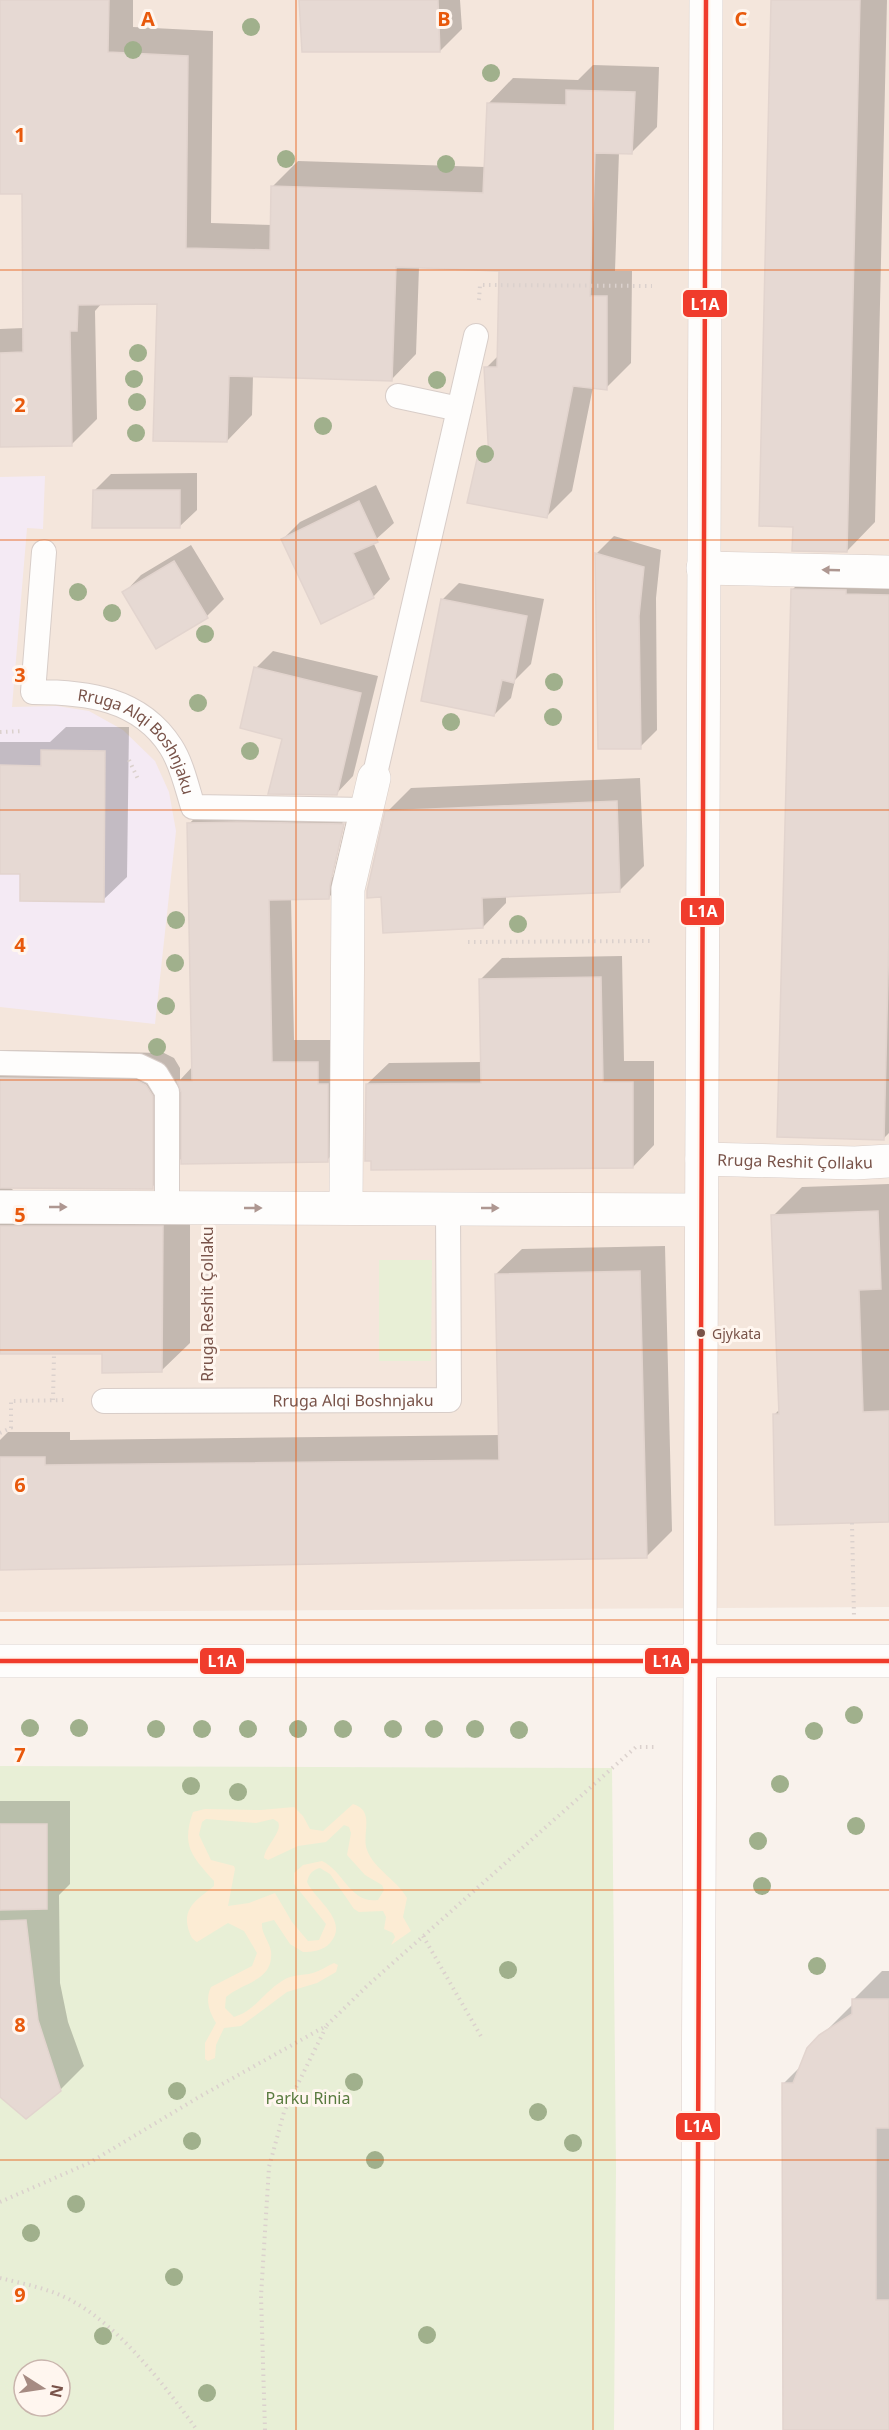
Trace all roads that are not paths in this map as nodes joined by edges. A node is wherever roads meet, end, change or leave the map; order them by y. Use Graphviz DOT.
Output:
graph roads {
  1 [pos="706,0"];
  2 [pos="476,336"];
  3 [pos="398,396"];
  4 [pos="459,409"];
  5 [pos="44,552"];
  6 [pos="703,568"];
  7 [pos="889,572"];
  8 [pos="374,778"];
  9 [pos="364,810"];
  10 [pos="0,1063"];
  11 [pos="702,1159"];
  12 [pos="889,1161"];
  13 [pos="0,1207"];
  14 [pos="167,1207"];
  15 [pos="346,1208"];
  16 [pos="448,1209"];
  17 [pos="701,1210"];
  18 [pos="104,1401"];
  19 [pos="0,1661"];
  20 [pos="700,1661"];
  21 [pos="889,1661"];
  22 [pos="697,2430"];
  1 -- 6 [label="street"];
  2 -- 4 [label="lane"];
  3 -- 4 [label="lane"];
  4 -- 8 [label="lane"];
  5 -- 9 [label="lane, Rruga Alqi Boshnjaku"];
  7 -- 6 [label="street, one-way"];
  6 -- 11 [label="street"];
  8 -- 9 [label="street"];
  9 -- 15 [label="street"];
  10 -- 14 [label="lane"];
  11 -- 12 [label="street, Rruga Reshit Çollaku"];
  11 -- 17 [label="street"];
  13 -- 14 [label="street, one-way"];
  14 -- 15 [label="street, one-way"];
  15 -- 16 [label="street"];
  16 -- 17 [label="street, one-way"];
  16 -- 18 [label="lane, Rruga Alqi Boshnjaku"];
  17 -- 20 [label="street"];
  19 -- 20 [label="street"];
  20 -- 21 [label="street"];
  20 -- 22 [label="street"];
}
